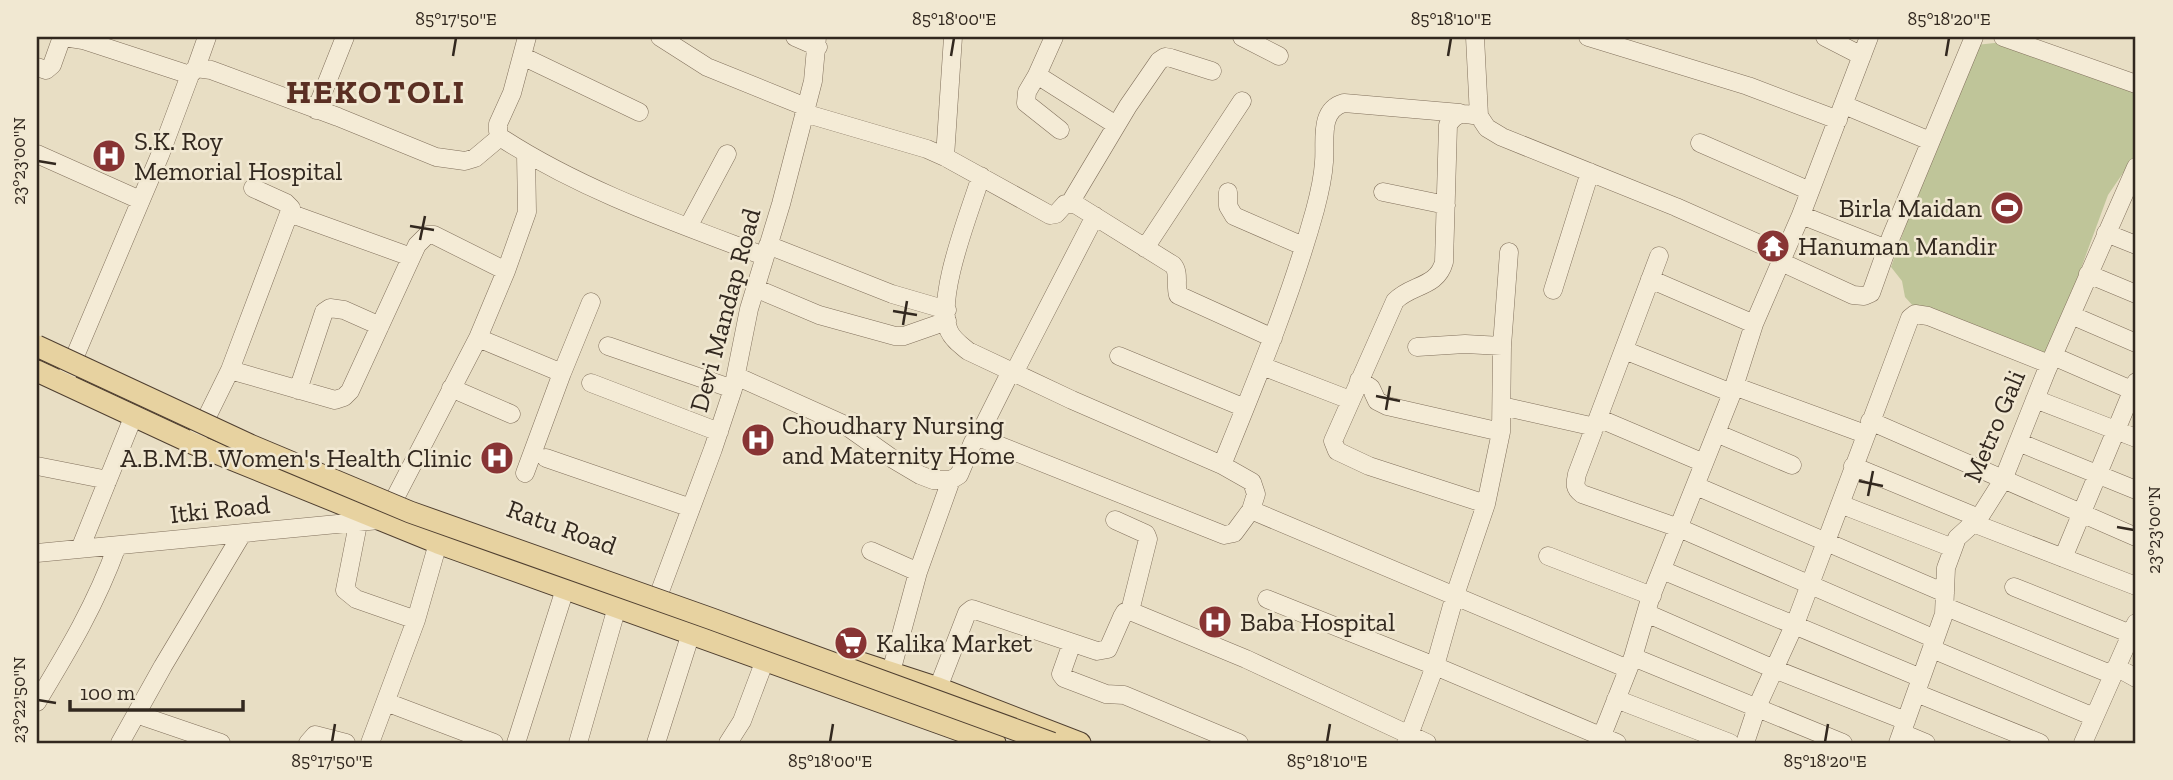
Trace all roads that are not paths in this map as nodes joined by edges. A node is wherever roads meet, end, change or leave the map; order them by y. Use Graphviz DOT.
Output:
graph roads {
  1 [pos="63,37"];
  2 [pos="207,37"];
  3 [pos="345,37"];
  4 [pos="527,37"];
  5 [pos="660,37"];
  6 [pos="795,37"];
  7 [pos="953,37"];
  8 [pos="1054,37"];
  9 [pos="1242,37"];
  10 [pos="1475,37"];
  11 [pos="1588,37"];
  12 [pos="1825,37"];
  13 [pos="1868,37"];
  14 [pos="1974,37"];
  15 [pos="2003,37"];
  16 [pos="818,42"];
  17 [pos="522,56"];
  18 [pos="1279,56"];
  19 [pos="1862,56"];
  20 [pos="37,67"];
  21 [pos="193,71"];
  22 [pos="1212,71"];
  23 [pos="1037,75"];
  24 [pos="2136,84"];
  25 [pos="1242,101"];
  26 [pos="316,110"];
  27 [pos="805,110"];
  28 [pos="639,112"];
  29 [pos="1460,113"];
  30 [pos="1841,113"];
  31 [pos="1479,116"];
  32 [pos="1116,125"];
  33 [pos="1060,130"];
  34 [pos="500,137"];
  35 [pos="1930,141"];
  36 [pos="1700,143"];
  37 [pos="37,154"];
  38 [pos="526,154"];
  39 [pos="727,154"];
  40 [pos="945,157"];
  41 [pos="2136,167"];
  42 [pos="1590,172"];
  43 [pos="981,176"];
  44 [pos="253,188"];
  45 [pos="1810,191"];
  46 [pos="1228,192"];
  47 [pos="1383,192"];
  48 [pos="140,200"];
  49 [pos="1070,203"];
  50 [pos="1446,205"];
  51 [pos="289,213"];
  52 [pos="1801,215"];
  53 [pos="1095,216"];
  54 [pos="688,227"];
  55 [pos="2106,233"];
  56 [pos="2136,245"];
  57 [pos="1303,246"];
  58 [pos="1145,248"];
  59 [pos="1887,249"];
  60 [pos="766,251"];
  61 [pos="1509,252"];
  62 [pos="1659,256"];
  63 [pos="411,257"];
  64 [pos="1781,258"];
  65 [pos="506,271"];
  66 [pos="2088,274"];
  67 [pos="1650,279"];
  68 [pos="755,288"];
  69 [pos="1553,290"];
  70 [pos="2136,294"];
  71 [pos="591,302"];
  72 [pos="947,315"];
  73 [pos="2071,315"];
  74 [pos="1754,324"];
  75 [pos="380,326"];
  76 [pos="37,335"];
  77 [pos="478,338"];
  78 [pos="1273,338"];
  79 [pos="2136,343"];
  80 [pos="37,346"];
  81 [pos="608,346"];
  82 [pos="1502,346"];
  83 [pos="1417,347"];
  84 [pos="1624,350"];
  85 [pos="77,355"];
  86 [pos="1119,356"];
  87 [pos="37,358"];
  88 [pos="2051,360"];
  89 [pos="1262,366"];
  90 [pos="230,370"];
  91 [pos="37,371"];
  92 [pos="1012,372"];
  93 [pos="562,373"];
  94 [pos="1359,380"];
  95 [pos="734,382"];
  96 [pos="591,383"];
  97 [pos="62,384"];
  98 [pos="451,388"];
  99 [pos="2135,388"];
  100 [pos="298,390"];
  101 [pos="1733,390"];
  102 [pos="2035,399"];
  103 [pos="1350,400"];
  104 [pos="1502,406"];
  105 [pos="1245,408"];
  106 [pos="510,414"];
  107 [pos="134,415"];
  108 [pos="208,416"];
  109 [pos="1596,423"];
  110 [pos="1868,427"];
  111 [pos="2116,430"];
  112 [pos="719,432"];
  113 [pos="1501,432"];
  114 [pos="1716,433"];
  115 [pos="2136,438"];
  116 [pos="977,439"];
  117 [pos="2018,442"];
  118 [pos="194,444"];
  119 [pos="546,458"];
  120 [pos="1704,463"];
  121 [pos="1222,465"];
  122 [pos="1792,465"];
  123 [pos="37,466"];
  124 [pos="1853,466"];
  125 [pos="525,473"];
  126 [pos="2098,475"];
  127 [pos="108,480"];
  128 [pos="951,480"];
  129 [pos="2003,480"];
  130 [pos="1696,486"];
  131 [pos="2136,490"];
  132 [pos="396,496"];
  133 [pos="1486,504"];
  134 [pos="1840,504"];
  135 [pos="691,508"];
  136 [pos="1251,510"];
  137 [pos="2081,514"];
  138 [pos="379,520"];
  139 [pos="1115,520"];
  140 [pos="1976,521"];
  141 [pos="358,524"];
  142 [pos="1679,528"];
  143 [pos="242,534"];
  144 [pos="2136,537"];
  145 [pos="1826,542"];
  146 [pos="439,543"];
  147 [pos="117,546"];
  148 [pos="1953,548"];
  149 [pos="80,549"];
  150 [pos="871,551"];
  151 [pos="37,553"];
  152 [pos="1548,556"];
  153 [pos="2063,558"];
  154 [pos="1662,570"];
  155 [pos="918,572"];
  156 [pos="1810,584"];
  157 [pos="2136,586"];
  158 [pos="2014,587"];
  159 [pos="565,589"];
  160 [pos="660,592"];
  161 [pos="1455,595"];
  162 [pos="1652,596"];
  163 [pos="1267,599"];
  164 [pos="1946,600"];
  165 [pos="617,607"];
  166 [pos="1129,611"];
  167 [pos="1646,613"];
  168 [pos="650,619"];
  169 [pos="416,620"];
  170 [pos="1793,627"];
  171 [pos="2134,628"];
  172 [pos="691,633"];
  173 [pos="1072,643"];
  174 [pos="1933,644"];
  175 [pos="765,660"];
  176 [pos="1630,663"];
  177 [pos="1435,666"];
  178 [pos="1774,668"];
  179 [pos="2114,671"];
  180 [pos="891,672"];
  181 [pos="2136,678"];
  182 [pos="1918,686"];
  183 [pos="938,688"];
  184 [pos="1616,699"];
  185 [pos="37,702"];
  186 [pos="386,702"];
  187 [pos="1757,707"];
  188 [pos="136,714"];
  189 [pos="2094,717"];
  190 [pos="1902,732"];
  191 [pos="961,737"];
  192 [pos="1408,740"];
  193 [pos="1606,741"];
  194 [pos="120,743"];
  195 [pos="221,743"];
  196 [pos="308,743"];
  197 [pos="346,743"];
  198 [pos="370,743"];
  199 [pos="494,743"];
  200 [pos="516,743"];
  201 [pos="578,743"];
  202 [pos="656,743"];
  203 [pos="728,743"];
  204 [pos="995,743"];
  205 [pos="1019,743"];
  206 [pos="1052,743"];
  207 [pos="1080,743"];
  208 [pos="1239,743"];
  209 [pos="1427,743"];
  210 [pos="1730,743"];
  211 [pos="1745,743"];
  212 [pos="1843,743"];
  213 [pos="1926,743"];
  214 [pos="2040,743"];
  215 [pos="2082,743"];
  1 -- 20 [label="street"];
  1 -- 21 [label="street"];
  2 -- 21 [label="street"];
  3 -- 26 [label="street"];
  4 -- 17 [label="street"];
  5 -- 27 [label="street"];
  6 -- 16 [label="street"];
  7 -- 40 [label="street"];
  8 -- 23 [label="street"];
  9 -- 18 [label="street"];
  10 -- 31 [label="street"];
  11 -- 30 [label="street"];
  12 -- 19 [label="street"];
  13 -- 19 [label="street"];
  14 -- 35 [label="street"];
  15 -- 24 [label="street"];
  16 -- 27 [label="street, Devi Mandap Road"];
  17 -- 28 [label="street"];
  17 -- 34 [label="street"];
  19 -- 30 [label="street"];
  21 -- 26 [label="street"];
  21 -- 48 [label="street"];
  22 -- 32 [label="street"];
  23 -- 32 [label="street"];
  23 -- 33 [label="street"];
  25 -- 58 [label="street"];
  26 -- 34 [label="street"];
  27 -- 40 [label="street"];
  27 -- 60 [label="street, Devi Mandap Road"];
  29 -- 31 [label="street"];
  29 -- 50 [label="street"];
  29 -- 57 [label="street"];
  30 -- 35 [label="street"];
  30 -- 45 [label="street"];
  31 -- 42 [label="street"];
  32 -- 49 [label="street"];
  34 -- 38 [label="street"];
  35 -- 59 [label="street"];
  36 -- 45 [label="street"];
  37 -- 48 [label="street"];
  38 -- 54 [label="street"];
  38 -- 65 [label="street"];
  39 -- 54 [label="street"];
  40 -- 43 [label="street"];
  41 -- 55 [label="street, Metro Gali"];
  42 -- 64 [label="street"];
  42 -- 69 [label="street"];
  43 -- 49 [label="street"];
  43 -- 72 [label="street"];
  44 -- 51 [label="street"];
  45 -- 52 [label="street"];
  46 -- 57 [label="street"];
  47 -- 50 [label="street"];
  48 -- 85 [label="street"];
  49 -- 53 [label="street"];
  50 -- 94 [label="street"];
  51 -- 63 [label="street"];
  51 -- 90 [label="street"];
  52 -- 59 [label="street"];
  52 -- 64 [label="street"];
  53 -- 58 [label="street"];
  53 -- 92 [label="street"];
  54 -- 60 [label="street"];
  55 -- 56 [label="street"];
  55 -- 66 [label="street, Metro Gali"];
  57 -- 78 [label="street"];
  58 -- 78 [label="street"];
  59 -- 64 [label="street"];
  60 -- 68 [label="street, Devi Mandap Road"];
  60 -- 72 [label="street"];
  61 -- 82 [label="street"];
  62 -- 67 [label="street"];
  63 -- 65 [label="street"];
  63 -- 75 [label="street"];
  64 -- 74 [label="street"];
  65 -- 77 [label="street"];
  66 -- 70 [label="street"];
  66 -- 73 [label="street, Metro Gali"];
  67 -- 74 [label="street"];
  67 -- 84 [label="street"];
  68 -- 72 [label="street"];
  68 -- 95 [label="street, Devi Mandap Road"];
  71 -- 93 [label="street"];
  72 -- 92 [label="street"];
  73 -- 79 [label="street"];
  73 -- 88 [label="street, Metro Gali"];
  74 -- 101 [label="street"];
  75 -- 100 [label="street"];
  75 -- 100 [label="street"];
  76 -- 85 [label="main road, Ratu Road"];
  77 -- 93 [label="street"];
  77 -- 98 [label="street"];
  78 -- 89 [label="street"];
  80 -- 206 [label="main road, bridge"];
  81 -- 95 [label="street"];
  82 -- 83 [label="street"];
  82 -- 104 [label="street"];
  84 -- 101 [label="street"];
  84 -- 109 [label="street"];
  85 -- 97 [label="street"];
  85 -- 108 [label="main road, Ratu Road"];
  86 -- 105 [label="street"];
  87 -- 205 [label="main road"];
  88 -- 99 [label="street"];
  88 -- 102 [label="street, Metro Gali"];
  88 -- 110 [label="street"];
  89 -- 103 [label="street"];
  89 -- 105 [label="street"];
  90 -- 100 [label="street"];
  90 -- 108 [label="street"];
  91 -- 97 [label="main road"];
  92 -- 116 [label="street"];
  92 -- 121 [label="street"];
  93 -- 125 [label="street"];
  94 -- 103 [label="street"];
  94 -- 113 [label="street"];
  95 -- 112 [label="street, Devi Mandap Road"];
  95 -- 128 [label="street"];
  96 -- 112 [label="street"];
  97 -- 107 [label="main road"];
  98 -- 106 [label="street"];
  98 -- 132 [label="street"];
  99 -- 111 [label="street"];
  101 -- 110 [label="street"];
  101 -- 114 [label="street"];
  102 -- 111 [label="street"];
  102 -- 117 [label="street, Metro Gali"];
  103 -- 133 [label="street"];
  104 -- 109 [label="street"];
  104 -- 113 [label="street"];
  105 -- 121 [label="street"];
  107 -- 118 [label="main road"];
  107 -- 127 [label="street"];
  108 -- 118 [label="street"];
  108 -- 132 [label="main road, Ratu Road"];
  109 -- 120 [label="street"];
  109 -- 142 [label="street"];
  110 -- 124 [label="street"];
  110 -- 129 [label="street"];
  111 -- 115 [label="street"];
  111 -- 126 [label="street"];
  112 -- 135 [label="street, Devi Mandap Road"];
  113 -- 133 [label="street"];
  114 -- 120 [label="street"];
  114 -- 122 [label="street"];
  116 -- 128 [label="street"];
  116 -- 136 [label="street"];
  117 -- 126 [label="street"];
  117 -- 129 [label="street, Metro Gali"];
  118 -- 138 [label="main road"];
  119 -- 135 [label="street"];
  120 -- 130 [label="street"];
  121 -- 136 [label="street"];
  123 -- 127 [label="street"];
  124 -- 134 [label="street"];
  124 -- 140 [label="street"];
  126 -- 131 [label="street"];
  126 -- 137 [label="street"];
  127 -- 149 [label="street"];
  128 -- 155 [label="street"];
  129 -- 137 [label="street"];
  129 -- 140 [label="street, Metro Gali"];
  130 -- 142 [label="street"];
  130 -- 145 [label="street"];
  132 -- 138 [label="street"];
  132 -- 160 [label="main road, Ratu Road"];
  133 -- 161 [label="street"];
  134 -- 145 [label="street"];
  134 -- 148 [label="street"];
  135 -- 160 [label="street, Devi Mandap Road"];
  136 -- 161 [label="street"];
  137 -- 144 [label="street"];
  137 -- 153 [label="street"];
  138 -- 141 [label="street, Itki Road"];
  138 -- 146 [label="main road"];
  139 -- 166 [label="street"];
  140 -- 148 [label="street, Metro Gali"];
  140 -- 153 [label="street"];
  141 -- 143 [label="street, Itki Road"];
  141 -- 169 [label="street"];
  142 -- 154 [label="street"];
  142 -- 156 [label="street"];
  143 -- 147 [label="street, Itki Road"];
  143 -- 188 [label="street"];
  145 -- 156 [label="street"];
  145 -- 164 [label="street"];
  146 -- 159 [label="main road"];
  146 -- 169 [label="street"];
  147 -- 149 [label="street, Itki Road"];
  147 -- 185 [label="street"];
  148 -- 164 [label="street, Metro Gali"];
  149 -- 151 [label="street, Itki Road"];
  150 -- 155 [label="street"];
  152 -- 162 [label="street"];
  153 -- 157 [label="street"];
  154 -- 162 [label="street"];
  154 -- 170 [label="street"];
  155 -- 180 [label="street"];
  156 -- 170 [label="street"];
  156 -- 174 [label="street"];
  158 -- 171 [label="street"];
  159 -- 165 [label="main road"];
  159 -- 200 [label="street"];
  160 -- 168 [label="street, Devi Mandap Road"];
  160 -- 180 [label="main road, Ratu Road"];
  161 -- 176 [label="street"];
  161 -- 177 [label="street"];
  162 -- 167 [label="street"];
  163 -- 177 [label="street"];
  164 -- 174 [label="street, Metro Gali"];
  164 -- 179 [label="street"];
  165 -- 168 [label="main road"];
  165 -- 201 [label="street"];
  166 -- 173 [label="street"];
  166 -- 192 [label="street"];
  167 -- 176 [label="street"];
  167 -- 178 [label="street"];
  168 -- 172 [label="main road"];
  169 -- 186 [label="street"];
  170 -- 178 [label="street"];
  170 -- 182 [label="street"];
  171 -- 179 [label="street"];
  172 -- 175 [label="main road"];
  172 -- 202 [label="street"];
  173 -- 183 [label="street"];
  173 -- 208 [label="street"];
  174 -- 182 [label="street, Metro Gali"];
  174 -- 189 [label="street"];
  175 -- 191 [label="main road"];
  175 -- 203 [label="street"];
  176 -- 184 [label="street"];
  176 -- 187 [label="street"];
  177 -- 192 [label="street"];
  177 -- 193 [label="street"];
  178 -- 187 [label="street"];
  178 -- 190 [label="street"];
  179 -- 181 [label="street"];
  179 -- 189 [label="street"];
  180 -- 183 [label="main road, Ratu Road"];
  182 -- 190 [label="street, Metro Gali"];
  182 -- 214 [label="street"];
  183 -- 207 [label="main road, Ratu Road"];
  184 -- 193 [label="street"];
  184 -- 210 [label="street"];
  186 -- 198 [label="street"];
  186 -- 199 [label="street"];
  187 -- 211 [label="street"];
  187 -- 212 [label="street"];
  188 -- 194 [label="street"];
  188 -- 195 [label="street"];
  189 -- 215 [label="street"];
  190 -- 213 [label="street"];
  191 -- 204 [label="main road"];
  192 -- 209 [label="street"];
  196 -- 197 [label="street"];
}
